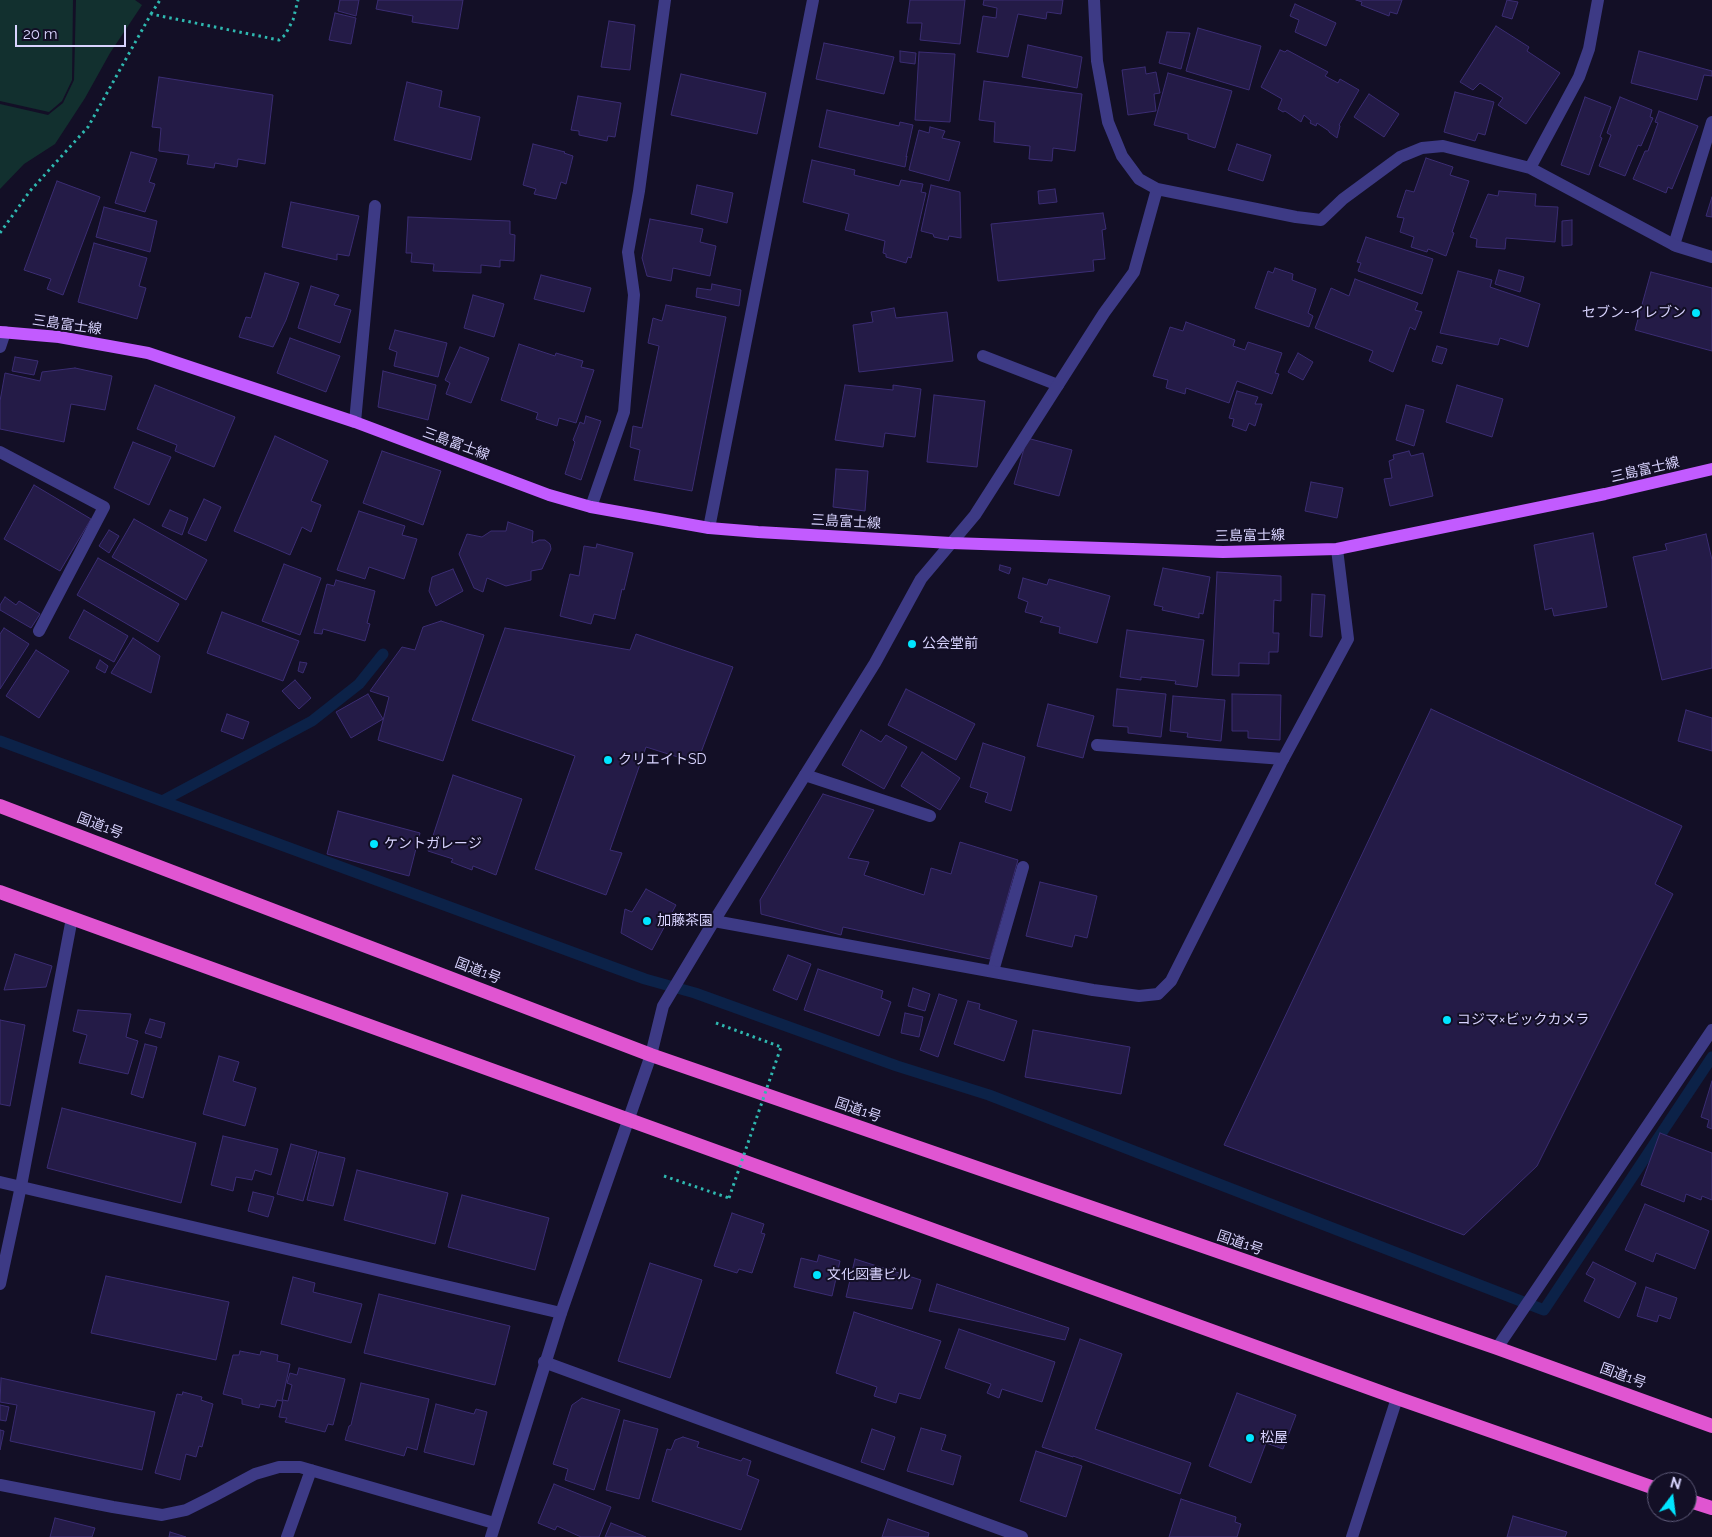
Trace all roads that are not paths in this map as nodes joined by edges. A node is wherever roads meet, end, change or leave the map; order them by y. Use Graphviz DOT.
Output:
graph roads {
  1 [pos="665,0"];
  2 [pos="814,0"];
  3 [pos="1094,0"];
  4 [pos="1598,0"];
  5 [pos="1712,122"];
  6 [pos="1530,168"];
  7 [pos="1157,189"];
  8 [pos="375,206"];
  9 [pos="1674,244"];
  10 [pos="1712,257"];
  11 [pos="2,332"];
  12 [pos="0,347"];
  13 [pos="983,356"];
  14 [pos="1058,385"];
  15 [pos="355,422"];
  16 [pos="0,452"];
  17 [pos="1712,469"];
  18 [pos="591,507"];
  19 [pos="709,528"];
  20 [pos="951,543"];
  21 [pos="1337,549"];
  22 [pos="39,631"];
  23 [pos="1097,745"];
  24 [pos="1283,759"];
  25 [pos="805,774"];
  26 [pos="0,806"];
  27 [pos="930,816"];
  28 [pos="1023,868"];
  29 [pos="0,892"];
  30 [pos="72,918"];
  31 [pos="714,921"];
  32 [pos="993,971"];
  33 [pos="1712,1030"];
  34 [pos="651,1054"];
  35 [pos="629,1121"];
  36 [pos="0,1182"];
  37 [pos="21,1186"];
  38 [pos="0,1284"];
  39 [pos="561,1312"];
  40 [pos="1497,1348"];
  41 [pos="544,1362"];
  42 [pos="1397,1398"];
  43 [pos="1712,1426"];
  44 [pos="311,1470"];
  45 [pos="0,1485"];
  46 [pos="1647,1486"];
  47 [pos="1697,1503"];
  48 [pos="1712,1508"];
  49 [pos="494,1523"];
  50 [pos="287,1537"];
  51 [pos="491,1537"];
  52 [pos="1022,1537"];
  53 [pos="1352,1537"];
  1 -- 18 [label="street"];
  2 -- 19 [label="street"];
  3 -- 7 [label="street"];
  4 -- 6 [label="street"];
  5 -- 9 [label="street"];
  6 -- 7 [label="street"];
  6 -- 9 [label="street"];
  7 -- 14 [label="street"];
  8 -- 15 [label="street"];
  9 -- 10 [label="street"];
  11 -- 12 [label="street"];
  11 -- 15 [label="main road, 三島富士線"];
  13 -- 14 [label="street"];
  14 -- 20 [label="street"];
  15 -- 18 [label="main road, 三島富士線"];
  16 -- 22 [label="street"];
  17 -- 21 [label="main road, 三島富士線"];
  18 -- 19 [label="main road, 三島富士線"];
  19 -- 20 [label="main road, 三島富士線"];
  20 -- 21 [label="main road, 三島富士線"];
  20 -- 25 [label="street"];
  21 -- 24 [label="street"];
  23 -- 24 [label="street"];
  24 -- 32 [label="street"];
  25 -- 27 [label="street"];
  25 -- 31 [label="street"];
  26 -- 34 [label="highway, 国道1号"];
  28 -- 32 [label="street"];
  29 -- 30 [label="highway"];
  30 -- 35 [label="highway"];
  30 -- 37 [label="street"];
  31 -- 32 [label="street"];
  31 -- 34 [label="street"];
  33 -- 40 [label="street"];
  34 -- 35 [label="street"];
  34 -- 40 [label="highway, 国道1号"];
  35 -- 39 [label="street"];
  35 -- 42 [label="highway"];
  36 -- 37 [label="street"];
  37 -- 38 [label="street"];
  37 -- 39 [label="street"];
  39 -- 41 [label="street"];
  40 -- 43 [label="highway, 国道1号"];
  41 -- 49 [label="street"];
  41 -- 52 [label="street"];
  42 -- 46 [label="highway"];
  42 -- 53 [label="street"];
  44 -- 45 [label="street"];
  44 -- 49 [label="street"];
  44 -- 50 [label="street"];
  47 -- 48 [label="highway"];
  49 -- 51 [label="street"];
}
